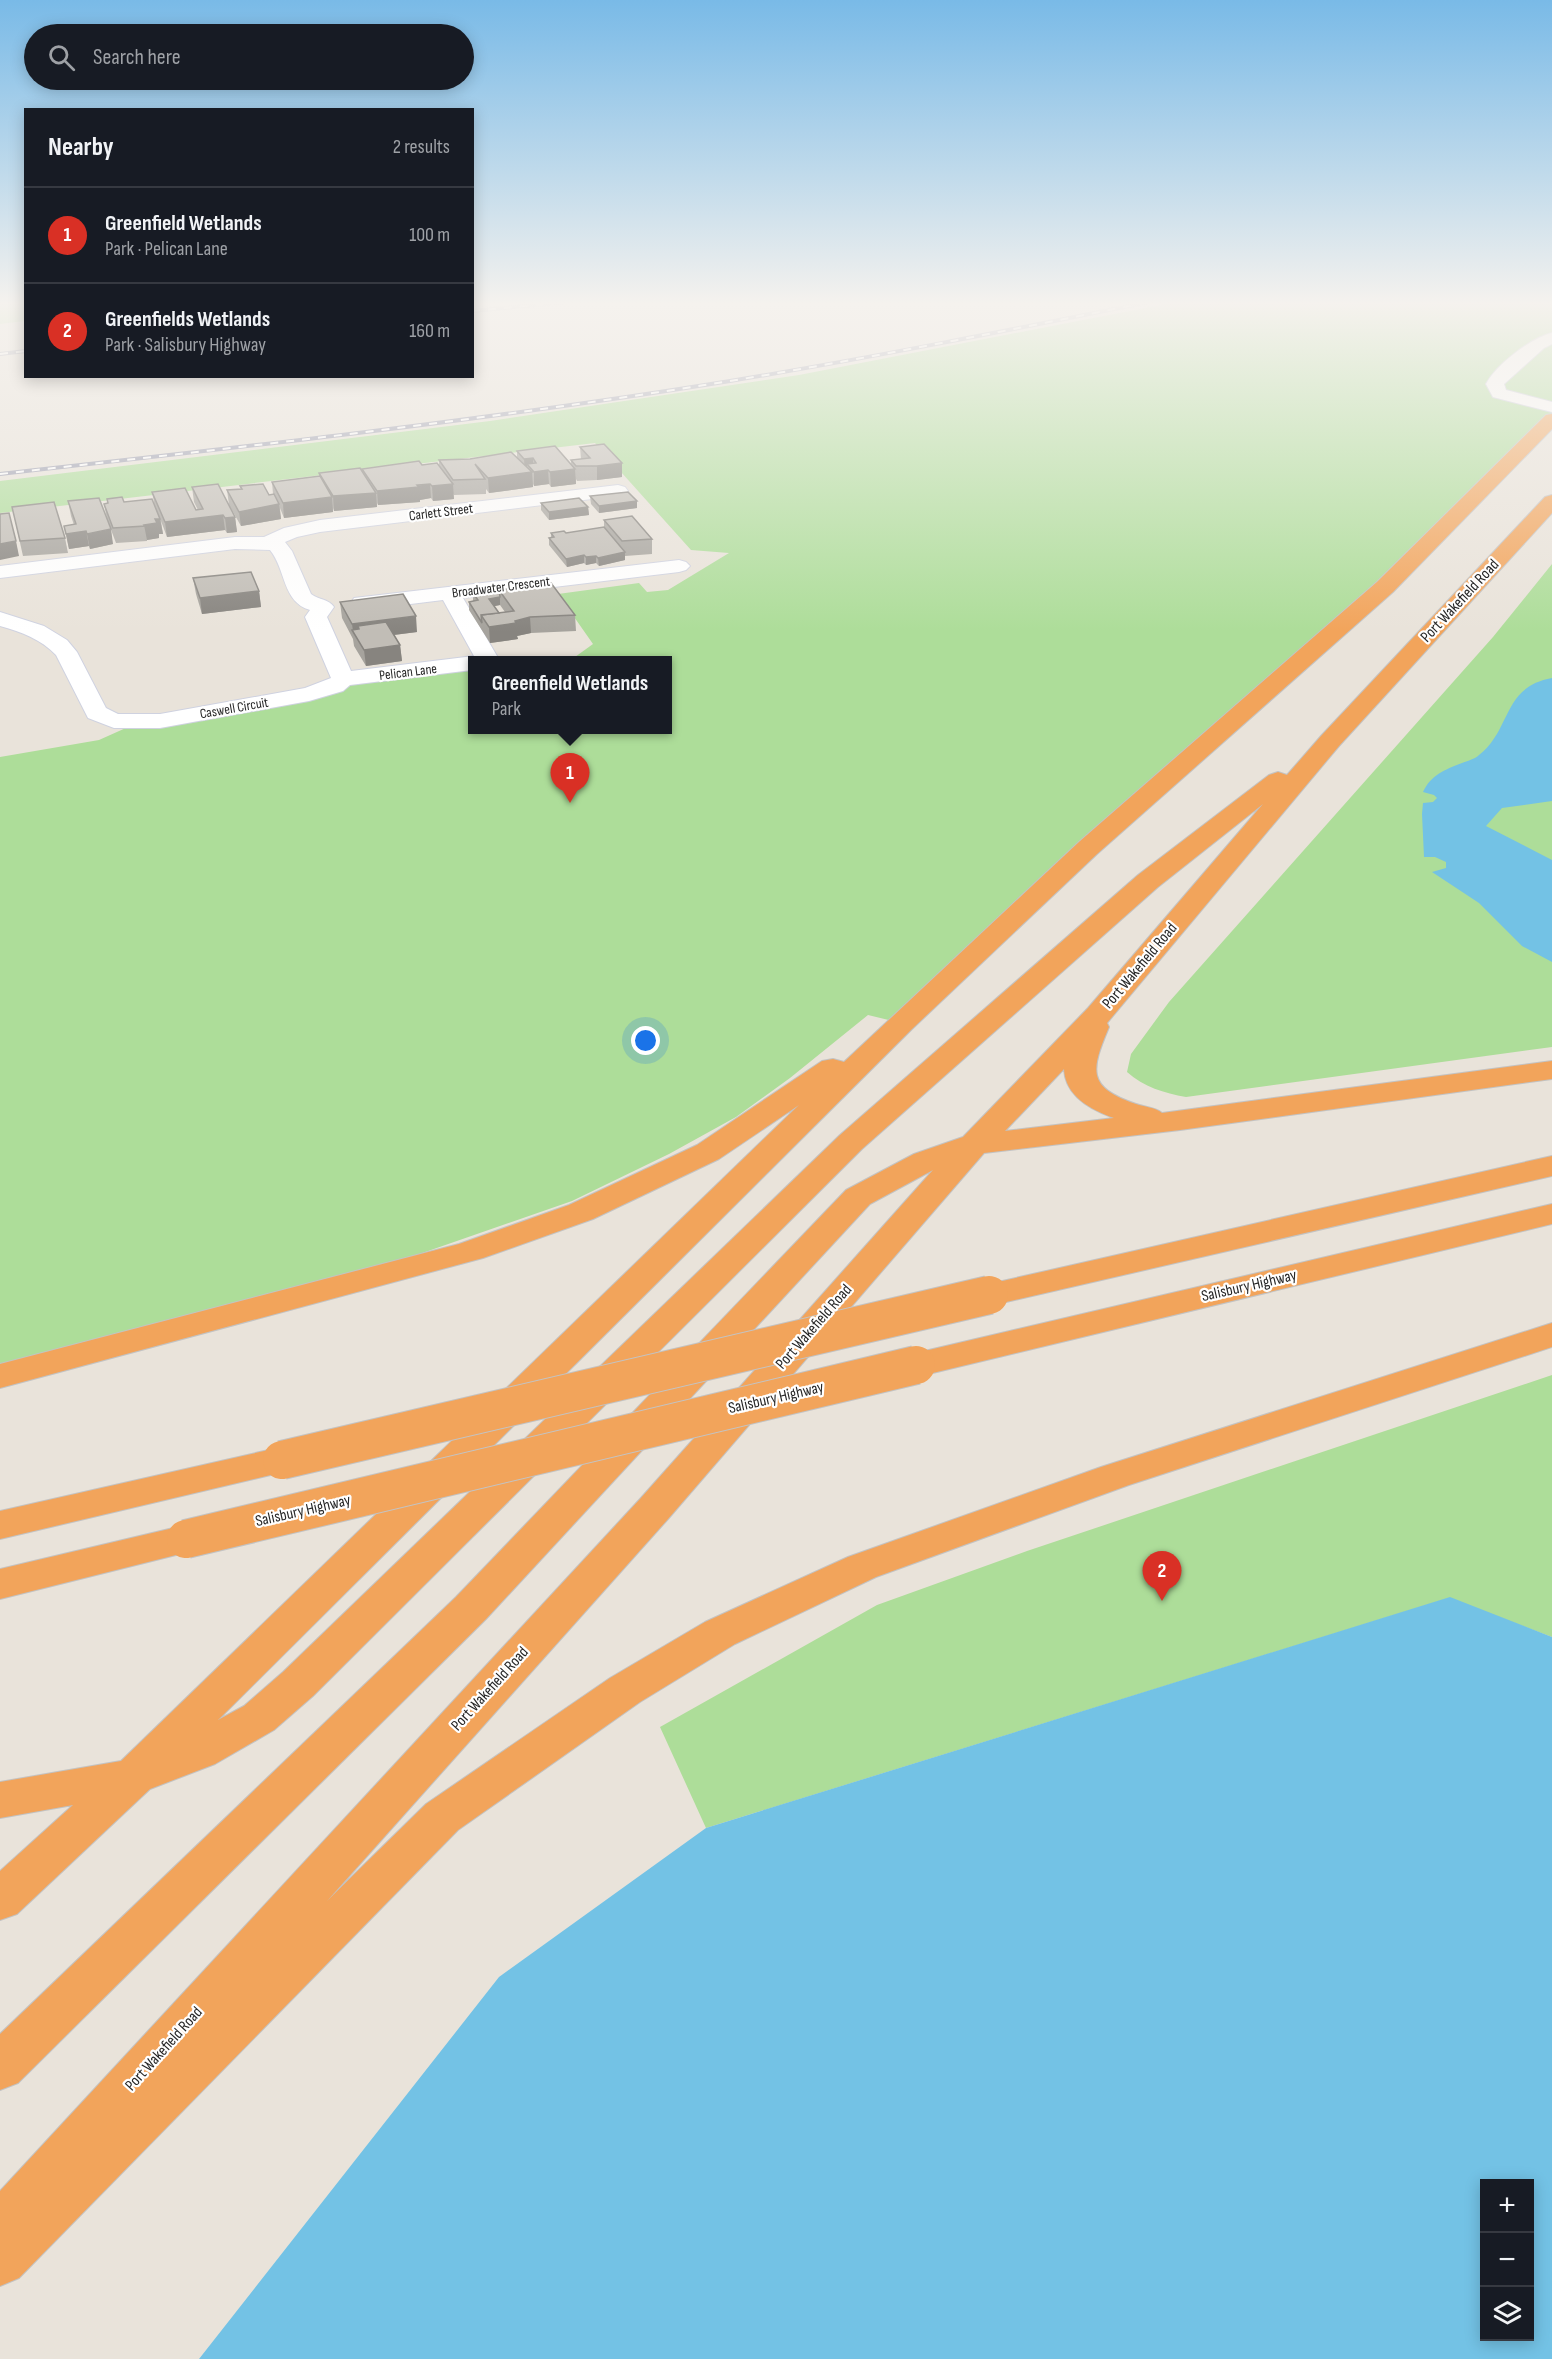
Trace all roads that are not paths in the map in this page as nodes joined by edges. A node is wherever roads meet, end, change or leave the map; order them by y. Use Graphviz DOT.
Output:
graph roads {
  1 [pos="1552,419"];
  2 [pos="618,491"];
  3 [pos="1552,501"];
  4 [pos="267,543"];
  5 [pos="679,566"];
  6 [pos="0,572"];
  7 [pos="450,593"];
  8 [pos="323,607"];
  9 [pos="0,619"];
  10 [pos="486,656"];
  11 [pos="468,664"];
  12 [pos="344,679"];
  13 [pos="1330,741"];
  14 [pos="1100,1014"];
  15 [pos="901,1023"];
  16 [pos="1552,1070"];
  17 [pos="1168,1120"];
  18 [pos="974,1144"];
  19 [pos="1552,1166"];
  20 [pos="1552,1214"];
  21 [pos="1552,1335"];
  22 [pos="0,1376"];
  23 [pos="0,1526"];
  24 [pos="0,1584"];
  25 [pos="134,1776"];
  26 [pos="0,1800"];
  27 [pos="0,1900"];
  28 [pos="0,2067"];
  29 [pos="0,2229"];
  30 [pos="0,2260"];
  1 -- 15 [label="highway"];
  2 -- 4 [label="street, Carlett Street"];
  3 -- 13 [label="highway, Port Wakefield Road"];
  4 -- 6 [label="street"];
  4 -- 8 [label="street"];
  5 -- 7 [label="street, Broadwater Crescent"];
  7 -- 8 [label="street, Broadwater Crescent"];
  7 -- 10 [label="street"];
  8 -- 12 [label="street"];
  9 -- 12 [label="street, Caswell Circuit"];
  11 -- 12 [label="street, Pelican Lane"];
  13 -- 14 [label="highway, Port Wakefield Road"];
  13 -- 25 [label="highway"];
  14 -- 17 [label="highway"];
  14 -- 18 [label="highway, Port Wakefield Road"];
  15 -- 22 [label="highway"];
  15 -- 25 [label="highway"];
  16 -- 17 [label="highway"];
  17 -- 18 [label="highway"];
  18 -- 28 [label="highway"];
  18 -- 29 [label="highway, Port Wakefield Road"];
  19 -- 23 [label="highway, bridge"];
  20 -- 24 [label="highway, Salisbury Highway, bridge"];
  21 -- 30 [label="highway"];
  25 -- 26 [label="highway"];
  25 -- 27 [label="highway"];
}
